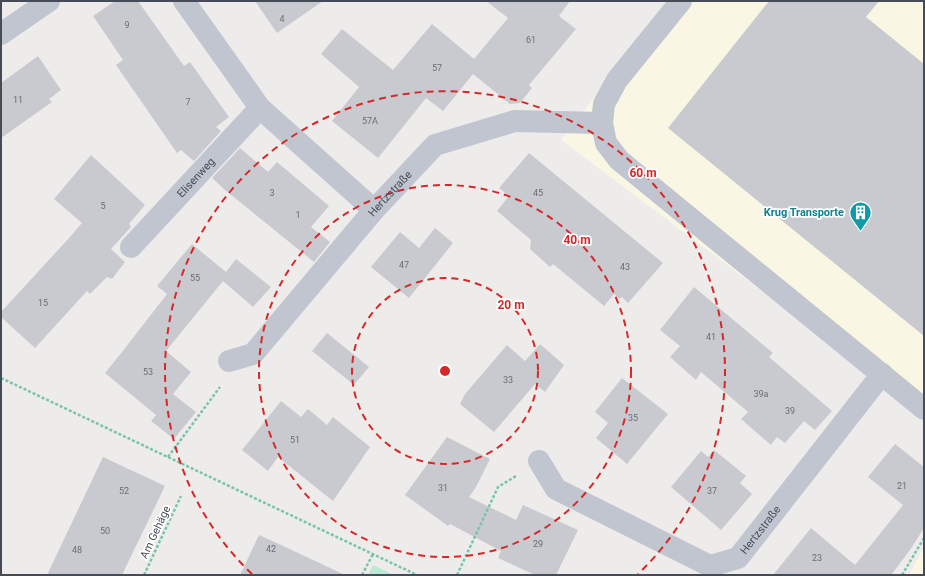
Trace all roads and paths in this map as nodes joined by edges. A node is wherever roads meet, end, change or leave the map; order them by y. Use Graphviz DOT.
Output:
graph roads {
  1 [pos="49,1"];
  2 [pos="184,1"];
  3 [pos="681,1"];
  4 [pos="1,34"];
  5 [pos="260,108"];
  6 [pos="602,123"];
  7 [pos="374,210"];
  8 [pos="131,248"];
  9 [pos="229,361"];
  10 [pos="882,374"];
  11 [pos="1,378"];
  12 [pos="924,409"];
  13 [pos="168,457"];
  14 [pos="539,461"];
  15 [pos="181,496"];
  16 [pos="924,538"];
  17 [pos="373,554"];
  18 [pos="144,575"];
  19 [pos="362,575"];
  20 [pos="417,575"];
  21 [pos="457,575"];
  22 [pos="902,575"];
  1 -- 4 [label="street"];
  2 -- 5 [label="street"];
  3 -- 6 [label="street"];
  5 -- 7 [label="street"];
  5 -- 8 [label="street, Elisenweg"];
  6 -- 7 [label="street, Hertzstraße"];
  6 -- 10 [label="street"];
  7 -- 9 [label="street, Hertzstraße"];
  9 -- 13 [label="path"];
  10 -- 12 [label="street"];
  10 -- 14 [label="street, Hertzstraße"];
  11 -- 13 [label="path"];
  13 -- 17 [label="path"];
  14 -- 21 [label="path"];
  15 -- 18 [label="path, Am Gehäge"];
  16 -- 22 [label="path"];
  17 -- 19 [label="path"];
  17 -- 20 [label="path"];
}
